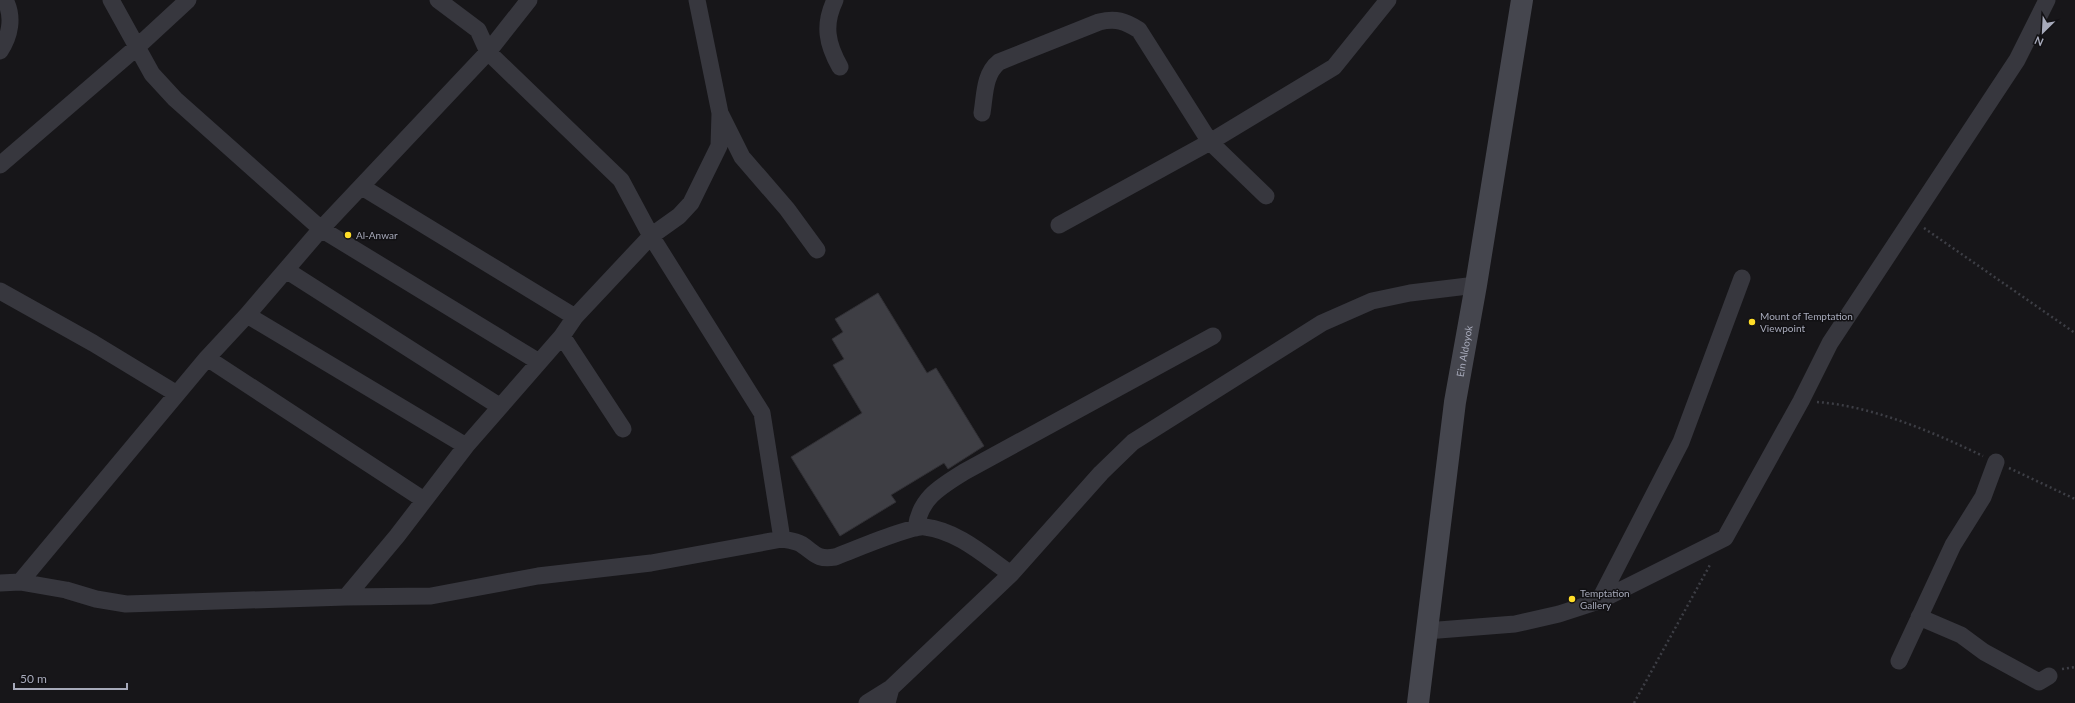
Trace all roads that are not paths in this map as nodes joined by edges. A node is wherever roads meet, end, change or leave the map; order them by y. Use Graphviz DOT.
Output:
graph roads {
  1 [pos="5,0"];
  2 [pos="111,0"];
  3 [pos="188,0"];
  4 [pos="438,0"];
  5 [pos="529,0"];
  6 [pos="697,0"];
  7 [pos="835,0"];
  8 [pos="1388,0"];
  9 [pos="1522,0"];
  10 [pos="2047,0"];
  11 [pos="136,48"];
  12 [pos="0,51"];
  13 [pos="488,52"];
  14 [pos="840,67"];
  15 [pos="720,113"];
  16 [pos="982,113"];
  17 [pos="1210,142"];
  18 [pos="0,165"];
  19 [pos="362,187"];
  20 [pos="1266,196"];
  21 [pos="1059,226"];
  22 [pos="321,229"];
  23 [pos="651,236"];
  24 [pos="817,250"];
  25 [pos="286,270"];
  26 [pos="1742,278"];
  27 [pos="1476,285"];
  28 [pos="0,291"];
  29 [pos="247,315"];
  30 [pos="575,317"];
  31 [pos="562,336"];
  32 [pos="1213,336"];
  33 [pos="207,358"];
  34 [pos="539,362"];
  35 [pos="177,394"];
  36 [pos="499,406"];
  37 [pos="623,428"];
  38 [pos="466,446"];
  39 [pos="1996,462"];
  40 [pos="424,500"];
  41 [pos="916,528"];
  42 [pos="782,539"];
  43 [pos="1011,574"];
  44 [pos="20,582"];
  45 [pos="0,583"];
  46 [pos="346,597"];
  47 [pos="1599,601"];
  48 [pos="1919,617"];
  49 [pos="1426,630"];
  50 [pos="1899,661"];
  51 [pos="2049,676"];
  52 [pos="889,696"];
  53 [pos="1416,700"];
  54 [pos="867,703"];
  1 -- 12 [label="street"];
  2 -- 11 [label="street"];
  3 -- 11 [label="street"];
  4 -- 13 [label="street"];
  5 -- 13 [label="street"];
  6 -- 15 [label="street"];
  7 -- 14 [label="street"];
  8 -- 17 [label="street"];
  9 -- 27 [label="main road, Ein Aldoyok"];
  10 -- 47 [label="street"];
  11 -- 18 [label="street"];
  11 -- 22 [label="street"];
  13 -- 19 [label="street"];
  13 -- 23 [label="street"];
  15 -- 23 [label="street"];
  15 -- 24 [label="street"];
  16 -- 17 [label="street"];
  17 -- 20 [label="street"];
  17 -- 21 [label="street"];
  19 -- 22 [label="street"];
  19 -- 30 [label="street"];
  22 -- 25 [label="street"];
  22 -- 34 [label="street"];
  23 -- 30 [label="street"];
  23 -- 42 [label="street"];
  25 -- 29 [label="street"];
  25 -- 36 [label="street"];
  26 -- 47 [label="street"];
  27 -- 43 [label="street"];
  27 -- 49 [label="main road, Ein Aldoyok"];
  28 -- 35 [label="street"];
  29 -- 33 [label="street"];
  29 -- 38 [label="street"];
  30 -- 31 [label="street"];
  31 -- 34 [label="street"];
  31 -- 37 [label="street"];
  32 -- 41 [label="street"];
  33 -- 35 [label="street"];
  33 -- 40 [label="street"];
  34 -- 36 [label="street"];
  35 -- 44 [label="street"];
  36 -- 38 [label="street"];
  38 -- 40 [label="street"];
  39 -- 48 [label="street"];
  40 -- 46 [label="street"];
  41 -- 42 [label="street"];
  41 -- 43 [label="street"];
  42 -- 46 [label="street"];
  43 -- 52 [label="street"];
  44 -- 45 [label="street"];
  44 -- 46 [label="street"];
  47 -- 49 [label="street"];
  48 -- 50 [label="street"];
  48 -- 51 [label="street"];
  49 -- 53 [label="main road, Ein Aldoyok"];
  52 -- 54 [label="street"];
}
